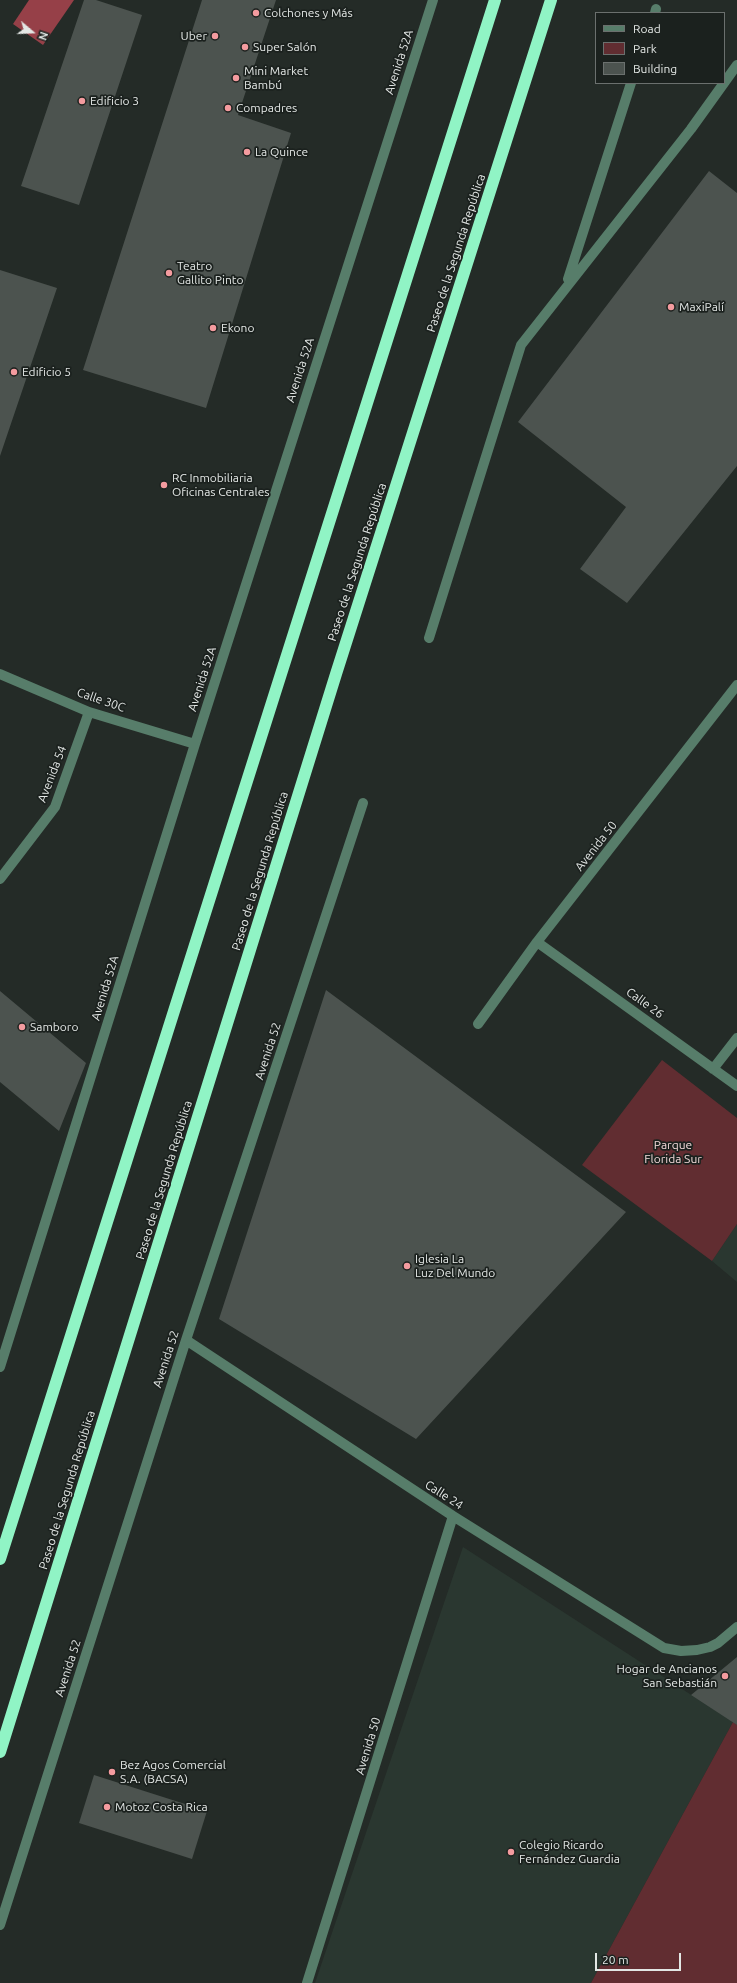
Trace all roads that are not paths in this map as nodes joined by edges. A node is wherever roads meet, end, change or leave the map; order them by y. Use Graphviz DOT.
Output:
graph roads {
  1 [pos="433,0"];
  2 [pos="495,0"];
  3 [pos="551,0"];
  4 [pos="737,65"];
  5 [pos="725,82"];
  6 [pos="723,84"];
  7 [pos="631,85"];
  8 [pos="566,285"];
  9 [pos="429,638"];
  10 [pos="0,674"];
  11 [pos="737,686"];
  12 [pos="89,712"];
  13 [pos="195,744"];
  14 [pos="363,803"];
  15 [pos="0,879"];
  16 [pos="537,942"];
  17 [pos="478,1024"];
  18 [pos="737,1038"];
  19 [pos="714,1069"];
  20 [pos="737,1086"];
  21 [pos="186,1340"];
  22 [pos="0,1367"];
  23 [pos="453,1516"];
  24 [pos="0,1559"];
  25 [pos="737,1627"];
  26 [pos="0,1752"];
  27 [pos="0,1925"];
  28 [pos="307,1983"];
  1 -- 13 [label="street, Avenida 52A"];
  2 -- 24 [label="highway"];
  3 -- 26 [label="highway, Paseo de la Segunda República"];
  4 -- 5 [label="street"];
  6 -- 8 [label="street"];
  7 -- 8 [label="street"];
  8 -- 9 [label="street"];
  10 -- 12 [label="street, Calle 30C"];
  11 -- 16 [label="street, Avenida 50"];
  12 -- 13 [label="street, Calle 30C"];
  12 -- 15 [label="street, Avenida 54"];
  13 -- 22 [label="street, Avenida 52A"];
  14 -- 21 [label="street, Avenida 52"];
  16 -- 17 [label="street, Avenida 50"];
  16 -- 19 [label="street, Calle 26"];
  18 -- 19 [label="street"];
  19 -- 20 [label="street, Calle 26"];
  21 -- 23 [label="street, Calle 24"];
  21 -- 27 [label="street, Avenida 52"];
  23 -- 25 [label="street, Calle 24"];
  23 -- 28 [label="street, Avenida 50"];
}
